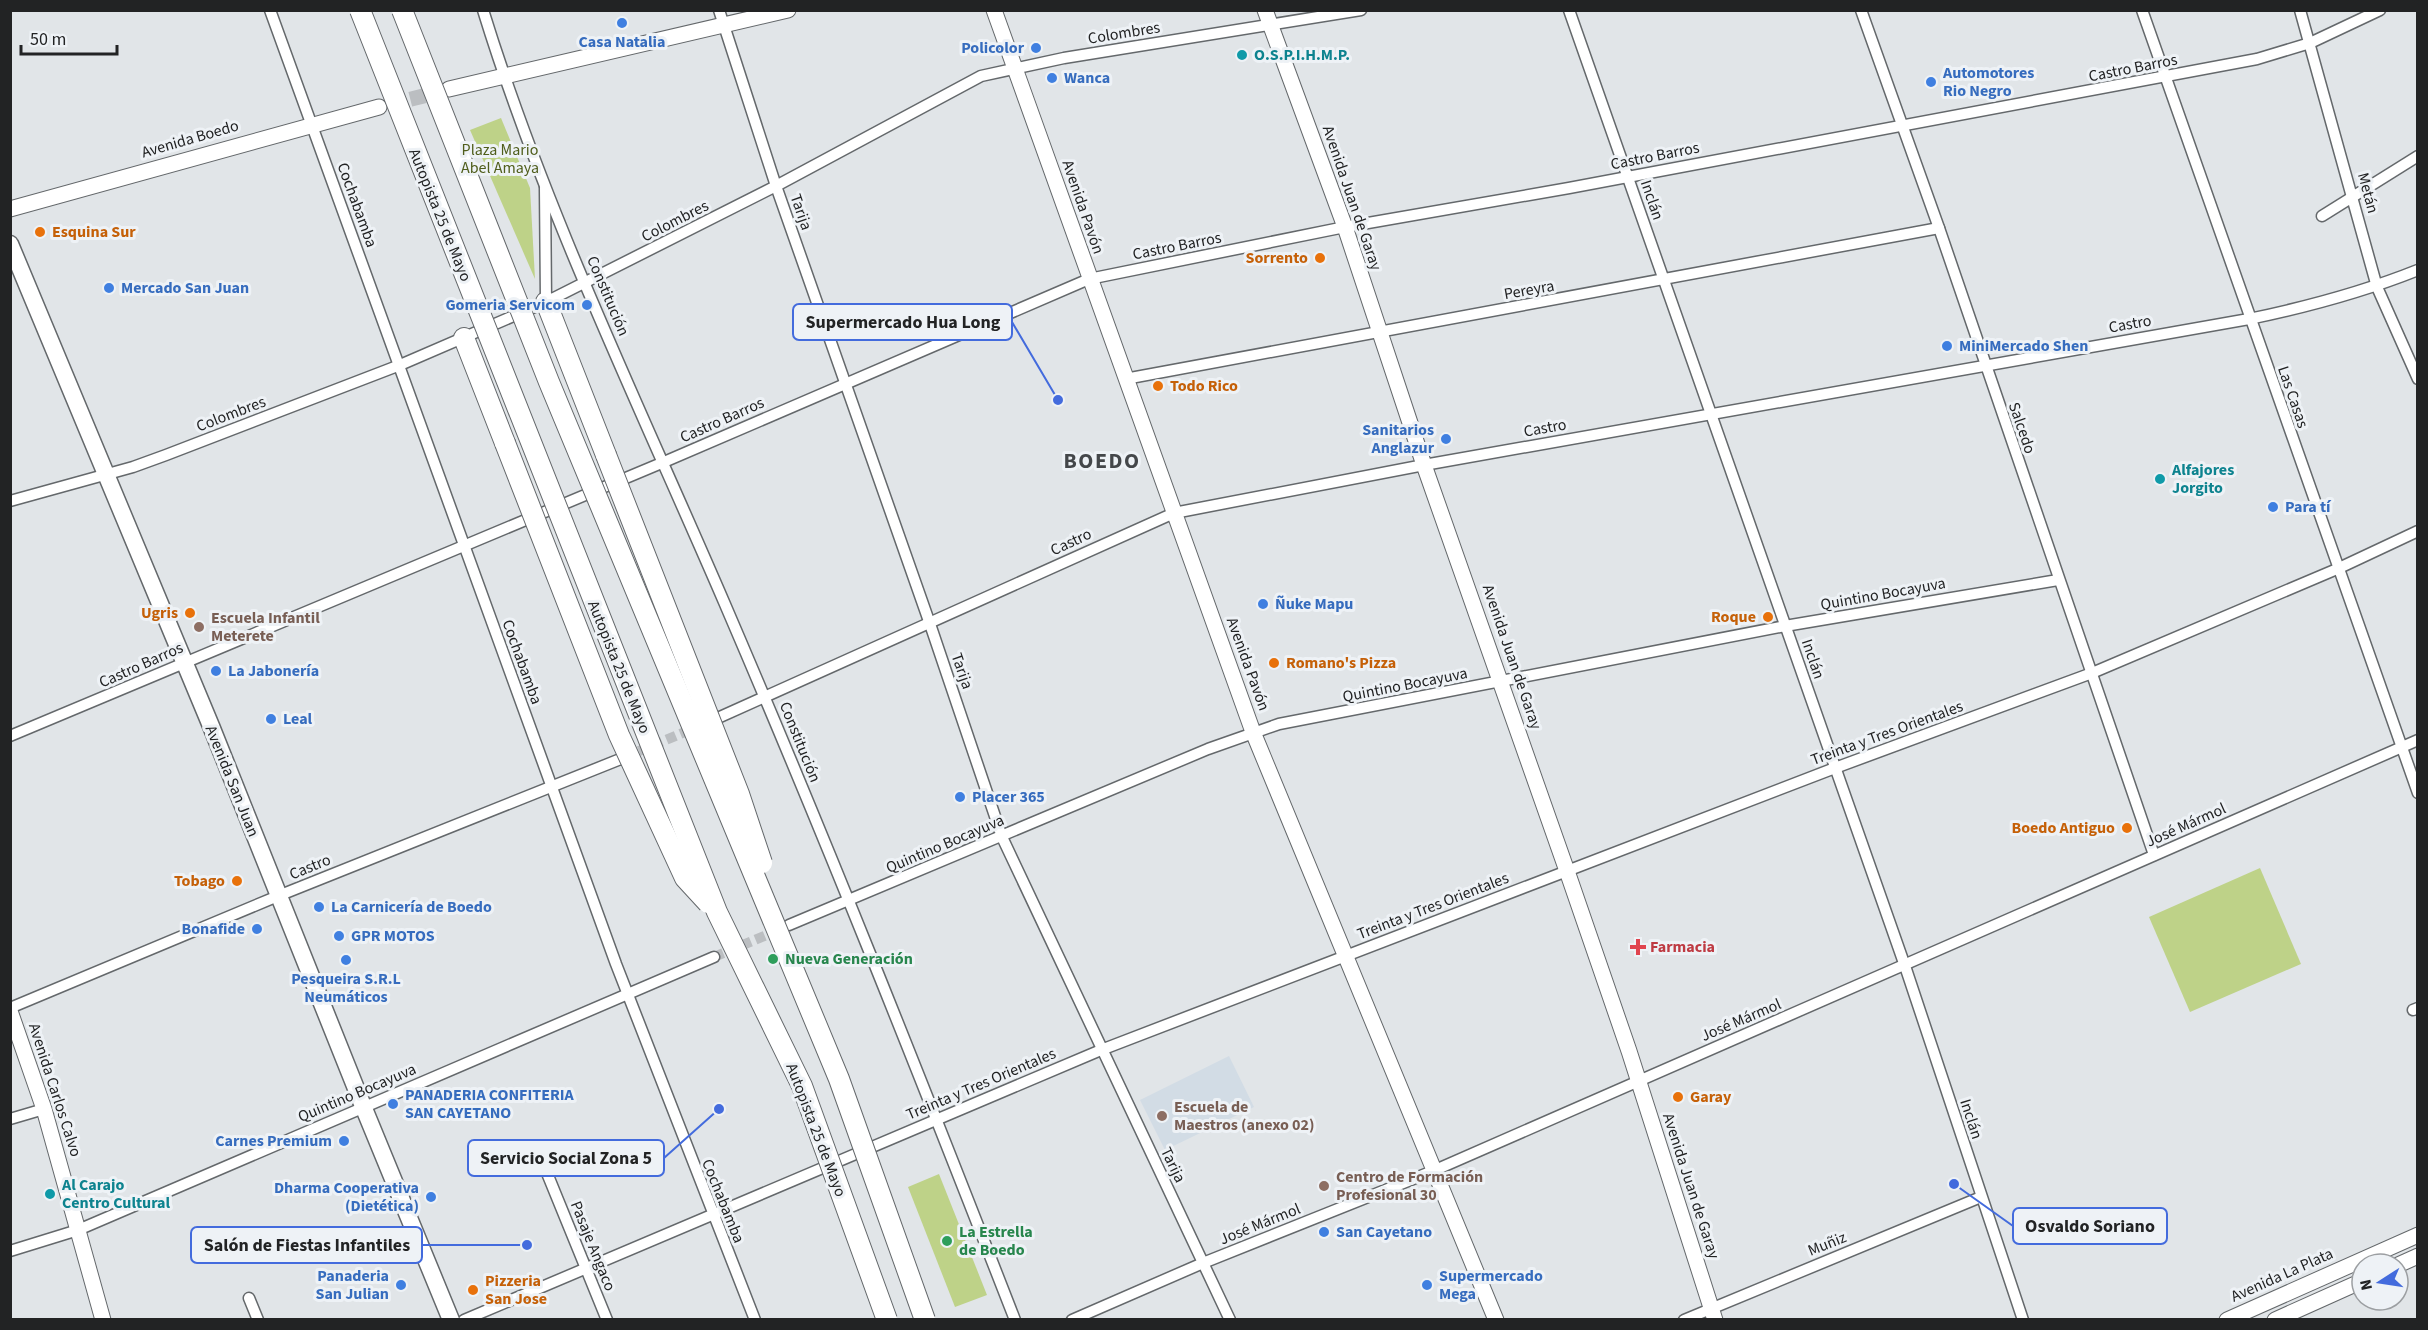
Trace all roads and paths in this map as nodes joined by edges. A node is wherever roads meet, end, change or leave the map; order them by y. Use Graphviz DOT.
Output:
graph roads {
  1 [pos="270,10"];
  2 [pos="360,10"];
  3 [pos="402,10"];
  4 [pos="483,10"];
  5 [pos="788,10"];
  6 [pos="994,10"];
  7 [pos="1265,10"];
  8 [pos="1361,10"];
  9 [pos="1569,10"];
  10 [pos="1861,10"];
  11 [pos="2142,10"];
  12 [pos="2300,10"];
  13 [pos="2380,10"];
  14 [pos="721,18"];
  15 [pos="1271,25"];
  16 [pos="2310,43"];
  17 [pos="1014,67"];
  18 [pos="504,76"];
  19 [pos="2166,77"];
  20 [pos="449,89"];
  21 [pos="379,107"];
  22 [pos="310,124"];
  23 [pos="1902,125"];
  24 [pos="2418,156"];
  25 [pos="1628,177"];
  26 [pos="544,181"];
  27 [pos="776,186"];
  28 [pos="2354,198"];
  29 [pos="10,209"];
  30 [pos="2322,216"];
  31 [pos="1345,227"];
  32 [pos="1939,228"];
  33 [pos="10,244"];
  34 [pos="2418,270"];
  35 [pos="1089,279"];
  36 [pos="1664,281"];
  37 [pos="586,283"];
  38 [pos="2377,286"];
  39 [pos="546,302"];
  40 [pos="2249,319"];
  41 [pos="1379,332"];
  42 [pos="464,338"];
  43 [pos="400,365"];
  44 [pos="1985,365"];
  45 [pos="1125,379"];
  46 [pos="2418,379"];
  47 [pos="844,383"];
  48 [pos="1711,413"];
  49 [pos="664,462"];
  50 [pos="1424,465"];
  51 [pos="105,475"];
  52 [pos="10,501"];
  53 [pos="1174,513"];
  54 [pos="2418,531"];
  55 [pos="464,544"];
  56 [pos="2337,569"];
  57 [pos="2058,580"];
  58 [pos="930,624"];
  59 [pos="1785,626"];
  60 [pos="184,662"];
  61 [pos="2092,673"];
  62 [pos="1501,682"];
  63 [pos="766,699"];
  64 [pos="711,721"];
  65 [pos="1253,732"];
  66 [pos="10,736"];
  67 [pos="2418,740"];
  68 [pos="2401,748"];
  69 [pos="623,758"];
  70 [pos="1835,768"];
  71 [pos="551,787"];
  72 [pos="2418,794"];
  73 [pos="1002,837"];
  74 [pos="2154,855"];
  75 [pos="1567,871"];
  76 [pos="278,896"];
  77 [pos="848,901"];
  78 [pos="717,912"];
  79 [pos="789,926"];
  80 [pos="1344,956"];
  81 [pos="714,957"];
  82 [pos="1905,966"];
  83 [pos="627,994"];
  84 [pos="10,1010"];
  85 [pos="811,1011"];
  86 [pos="1101,1050"];
  87 [pos="1638,1080"];
  88 [pos="363,1106"];
  89 [pos="44,1109"];
  90 [pos="10,1119"];
  91 [pos="937,1119"];
  92 [pos="538,1151"];
  93 [pos="1433,1171"];
  94 [pos="1981,1197"];
  95 [pos="712,1215"];
  96 [pos="78,1230"];
  97 [pos="2418,1235"];
  98 [pos="10,1251"];
  99 [pos="1203,1263"];
  100 [pos="586,1267"];
  101 [pos="2350,1287"];
  102 [pos="2280,1296"];
  103 [pos="249,1298"];
  104 [pos="1713,1314"];
  105 [pos="2285,1318"];
  106 [pos="103,1320"];
  107 [pos="258,1320"];
  108 [pos="451,1320"];
  109 [pos="464,1320"];
  110 [pos="607,1320"];
  111 [pos="755,1320"];
  112 [pos="887,1320"];
  113 [pos="926,1320"];
  114 [pos="1016,1320"];
  115 [pos="1072,1320"];
  116 [pos="1230,1320"];
  117 [pos="1496,1320"];
  118 [pos="1684,1320"];
  119 [pos="2023,1320"];
  120 [pos="2227,1320"];
  1 -- 22 [label="street, Cochabamba"];
  2 -- 78 [label="highway, Autopista 25 de Mayo, bridge"];
  3 -- 85 [label="highway, bridge"];
  4 -- 18 [label="street, Constitución"];
  5 -- 14 [label="main road"];
  6 -- 17 [label="main road, Avenida Pavón"];
  7 -- 15 [label="main road, Avenida Juan de Garay"];
  8 -- 15 [label="street, Colombres"];
  9 -- 25 [label="street, Inclán"];
  10 -- 23 [label="street, Salcedo"];
  11 -- 19 [label="street, Las Casas"];
  12 -- 16 [label="street, Metán"];
  13 -- 16 [label="street, Castro Barros"];
  14 -- 18 [label="main road"];
  14 -- 27 [label="street, Tarija"];
  15 -- 17 [label="street, Colombres"];
  15 -- 31 [label="main road, Avenida Juan de Garay"];
  16 -- 19 [label="street, Castro Barros"];
  16 -- 28 [label="street, Metán"];
  17 -- 27 [label="street, Colombres"];
  17 -- 35 [label="main road, Avenida Pavón"];
  18 -- 20 [label="main road"];
  18 -- 26 [label="street, Constitución"];
  19 -- 23 [label="street, Castro Barros"];
  19 -- 40 [label="street, Las Casas"];
  21 -- 22 [label="main road, Avenida Boedo"];
  22 -- 29 [label="main road, Avenida Boedo"];
  22 -- 43 [label="street, Cochabamba"];
  23 -- 25 [label="street, Castro Barros"];
  23 -- 32 [label="street, Salcedo"];
  24 -- 28 [label="street"];
  25 -- 31 [label="street, Castro Barros"];
  25 -- 36 [label="street, Inclán"];
  26 -- 37 [label="street, Constitución"];
  26 -- 39 [label="street, Constitución"];
  27 -- 37 [label="street, Colombres"];
  27 -- 47 [label="street, Tarija"];
  28 -- 30 [label="street"];
  28 -- 38 [label="street, Metán"];
  31 -- 35 [label="street, Castro Barros"];
  31 -- 41 [label="main road, Avenida Juan de Garay"];
  32 -- 36 [label="street, Pereyra"];
  32 -- 44 [label="street, Salcedo"];
  33 -- 51 [label="main road, Avenida San Juan"];
  34 -- 38 [label="street, Castro"];
  35 -- 45 [label="main road, Avenida Pavón"];
  35 -- 47 [label="street, Castro Barros"];
  36 -- 41 [label="street, Pereyra"];
  36 -- 48 [label="street, Inclán"];
  37 -- 39 [label="street, Colombres"];
  37 -- 49 [label="street, Constitución"];
  38 -- 40 [label="street, Castro"];
  38 -- 46 [label="street, Metán"];
  39 -- 42 [label="street, Colombres"];
  39 -- 85 [label="highway, bridge"];
  40 -- 44 [label="street, Castro"];
  40 -- 56 [label="street, Las Casas"];
  41 -- 45 [label="street, Pereyra"];
  41 -- 50 [label="main road, Avenida Juan de Garay"];
  42 -- 43 [label="street, Colombres"];
  42 -- 78 [label="highway, bridge"];
  43 -- 51 [label="street, Colombres"];
  43 -- 55 [label="street, Cochabamba"];
  44 -- 48 [label="street, Castro"];
  44 -- 57 [label="street, Salcedo"];
  45 -- 53 [label="main road, Avenida Pavón"];
  47 -- 49 [label="street, Castro Barros"];
  47 -- 58 [label="street, Tarija"];
  48 -- 50 [label="street, Castro"];
  48 -- 59 [label="street, Inclán"];
  49 -- 55 [label="street, Castro Barros"];
  49 -- 63 [label="street, Constitución"];
  50 -- 53 [label="street, Castro"];
  50 -- 62 [label="main road, Avenida Juan de Garay"];
  51 -- 52 [label="street, Colombres"];
  51 -- 60 [label="main road, Avenida San Juan"];
  53 -- 58 [label="street, Castro"];
  53 -- 65 [label="main road, Avenida Pavón"];
  54 -- 56 [label="street, Treinta y Tres Orientales"];
  55 -- 60 [label="street, Castro Barros"];
  55 -- 71 [label="street, Cochabamba"];
  56 -- 61 [label="street, Treinta y Tres Orientales"];
  56 -- 68 [label="street, Las Casas"];
  57 -- 59 [label="street, Quintino Bocayuva"];
  57 -- 61 [label="street, Salcedo"];
  58 -- 63 [label="street, Castro"];
  58 -- 73 [label="street, Tarija"];
  59 -- 62 [label="street, Quintino Bocayuva"];
  59 -- 70 [label="street, Inclán"];
  60 -- 66 [label="street, Castro Barros"];
  60 -- 76 [label="main road, Avenida San Juan"];
  61 -- 70 [label="street, Treinta y Tres Orientales"];
  61 -- 74 [label="street, Salcedo"];
  62 -- 65 [label="street, Quintino Bocayuva"];
  62 -- 75 [label="main road, Avenida Juan de Garay"];
  63 -- 64 [label="street, Castro"];
  63 -- 77 [label="street, Constitución"];
  65 -- 73 [label="street, Quintino Bocayuva"];
  65 -- 80 [label="main road, Avenida Pavón"];
  67 -- 68 [label="street, José Mármol"];
  68 -- 72 [label="street, Las Casas"];
  68 -- 74 [label="street, José Mármol"];
  69 -- 71 [label="street, Castro"];
  70 -- 75 [label="street, Treinta y Tres Orientales"];
  70 -- 82 [label="street, Inclán"];
  71 -- 76 [label="street, Castro"];
  71 -- 83 [label="street, Cochabamba"];
  73 -- 77 [label="street, Quintino Bocayuva"];
  73 -- 86 [label="street, Tarija"];
  74 -- 82 [label="street, José Mármol"];
  75 -- 80 [label="street, Treinta y Tres Orientales"];
  75 -- 87 [label="main road, Avenida Juan de Garay"];
  76 -- 84 [label="street, Castro"];
  76 -- 88 [label="main road, Avenida San Juan"];
  77 -- 79 [label="street, Quintino Bocayuva"];
  77 -- 91 [label="street, Constitución"];
  78 -- 112 [label="highway, Autopista 25 de Mayo, bridge"];
  80 -- 86 [label="street, Treinta y Tres Orientales"];
  80 -- 93 [label="main road, Avenida Pavón"];
  81 -- 83 [label="street, Quintino Bocayuva"];
  82 -- 87 [label="street, José Mármol"];
  82 -- 94 [label="street, Inclán"];
  83 -- 88 [label="street, Quintino Bocayuva"];
  83 -- 95 [label="street, Cochabamba"];
  84 -- 89 [label="main road, Avenida Carlos Calvo"];
  85 -- 113 [label="highway, bridge"];
  86 -- 91 [label="street, Treinta y Tres Orientales"];
  86 -- 99 [label="street, Tarija"];
  87 -- 93 [label="street, José Mármol"];
  87 -- 104 [label="main road, Avenida Juan de Garay"];
  88 -- 96 [label="street, Quintino Bocayuva"];
  88 -- 108 [label="main road, Avenida San Juan"];
  89 -- 90 [label="street"];
  89 -- 96 [label="main road, Avenida Carlos Calvo"];
  91 -- 95 [label="street, Treinta y Tres Orientales"];
  91 -- 114 [label="street, Constitución"];
  92 -- 100 [label="street, Pasaje Angaco"];
  93 -- 99 [label="street, José Mármol"];
  93 -- 117 [label="main road, Avenida Pavón"];
  94 -- 104 [label="street, Muñiz"];
  94 -- 119 [label="street, Inclán"];
  95 -- 100 [label="street, Treinta y Tres Orientales"];
  95 -- 111 [label="street, Cochabamba"];
  96 -- 98 [label="street, Quintino Bocayuva"];
  96 -- 106 [label="main road, Avenida Carlos Calvo"];
  97 -- 102 [label="main road, Avenida La Plata"];
  99 -- 115 [label="street, José Mármol"];
  99 -- 116 [label="street, Tarija"];
  100 -- 109 [label="street, Treinta y Tres Orientales"];
  100 -- 110 [label="street, Pasaje Angaco"];
  101 -- 105 [label="main road"];
  102 -- 105 [label="street"];
  102 -- 120 [label="main road, Avenida La Plata"];
  103 -- 107 [label="street"];
  104 -- 118 [label="street, Muñiz"];
}
